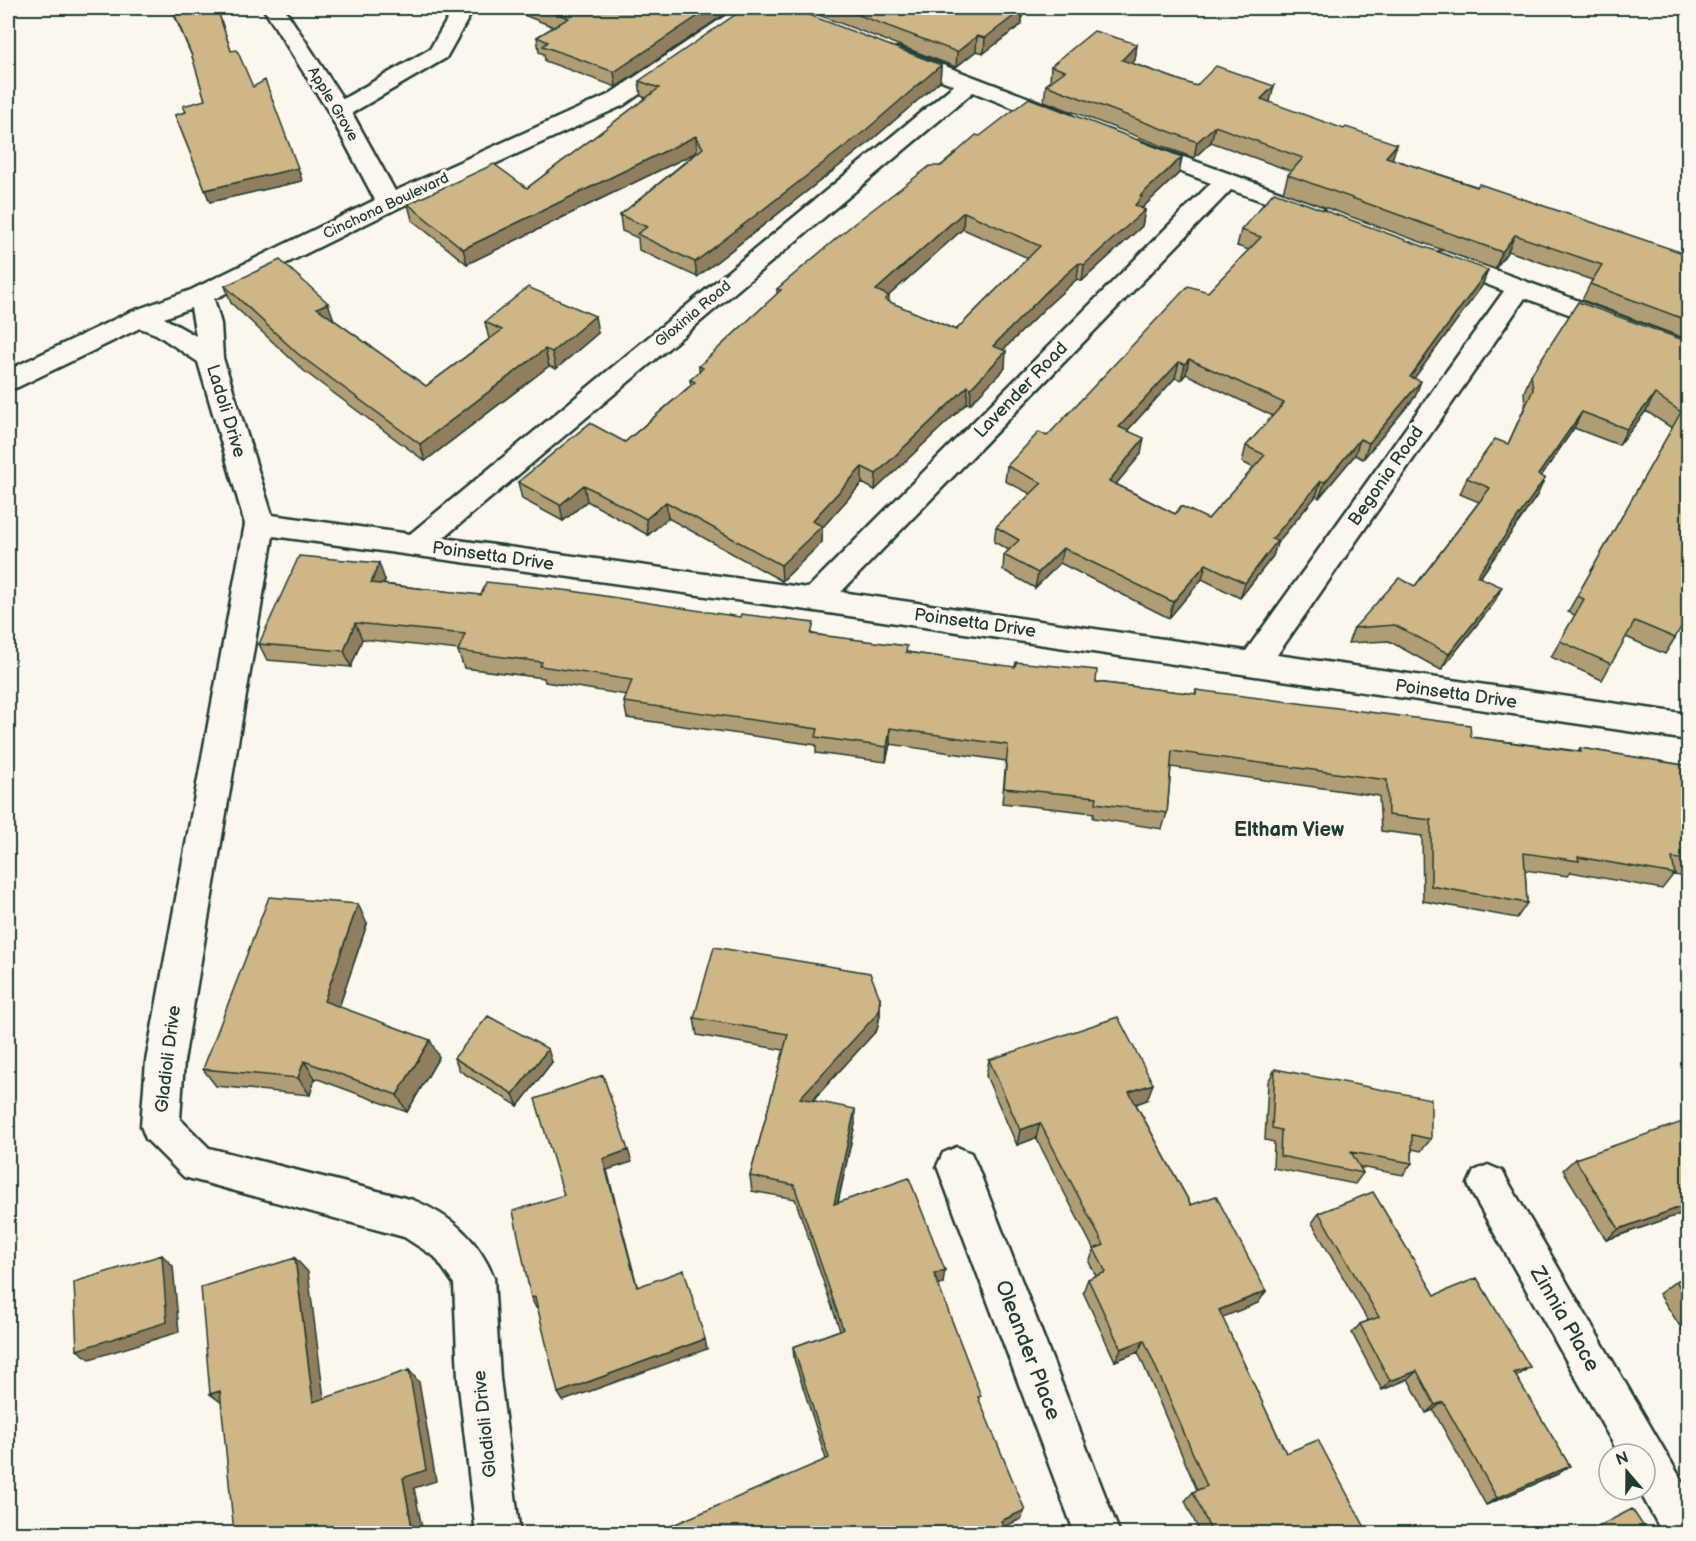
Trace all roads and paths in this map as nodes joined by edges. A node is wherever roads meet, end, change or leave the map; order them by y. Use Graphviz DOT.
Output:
graph roads {
  1 [pos="274,8"];
  2 [pos="464,8"];
  3 [pos="750,8"];
  4 [pos="873,45"];
  5 [pos="970,83"];
  6 [pos="339,111"];
  7 [pos="1082,126"];
  8 [pos="1115,138"];
  9 [pos="1226,181"];
  10 [pos="389,203"];
  11 [pos="1339,222"];
  12 [pos="1418,250"];
  13 [pos="1520,287"];
  14 [pos="200,296"];
  15 [pos="139,318"];
  16 [pos="1689,350"];
  17 [pos="210,358"];
  18 [pos="8,381"];
  19 [pos="260,524"];
  20 [pos="415,546"];
  21 [pos="815,600"];
  22 [pos="1253,665"];
  23 [pos="1689,726"];
  24 [pos="957,1166"];
  25 [pos="1488,1184"];
  26 [pos="1636,1442"];
  27 [pos="1657,1479"];
  28 [pos="498,1533"];
  29 [pos="1098,1533"];
  30 [pos="1688,1533"];
  1 -- 6 [label="street, Apple Grove"];
  2 -- 6 [label="street"];
  3 -- 10 [label="street, Cinchona Boulevard"];
  4 -- 5 [label="street"];
  5 -- 7 [label="street"];
  5 -- 20 [label="street, Gloxinia Road"];
  6 -- 10 [label="street, Apple Grove"];
  8 -- 9 [label="street"];
  9 -- 11 [label="street"];
  9 -- 21 [label="street, Lavender Road"];
  10 -- 14 [label="street, Cinchona Boulevard"];
  12 -- 13 [label="street"];
  13 -- 16 [label="street"];
  13 -- 22 [label="street, Begonia Road"];
  14 -- 15 [label="street, Cinchona Boulevard"];
  14 -- 17 [label="street, Ladoli Drive"];
  15 -- 17 [label="street"];
  15 -- 18 [label="street, Cinchona Boulevard"];
  17 -- 19 [label="street, Ladoli Drive"];
  19 -- 20 [label="street, Poinsetta Drive"];
  19 -- 28 [label="street, Gladioli Drive"];
  20 -- 21 [label="street, Poinsetta Drive"];
  21 -- 22 [label="street, Poinsetta Drive"];
  22 -- 23 [label="street, Poinsetta Drive"];
  24 -- 29 [label="street, Oleander Place"];
  25 -- 26 [label="street, Zinnia Place"];
  27 -- 30 [label="street"];
}
